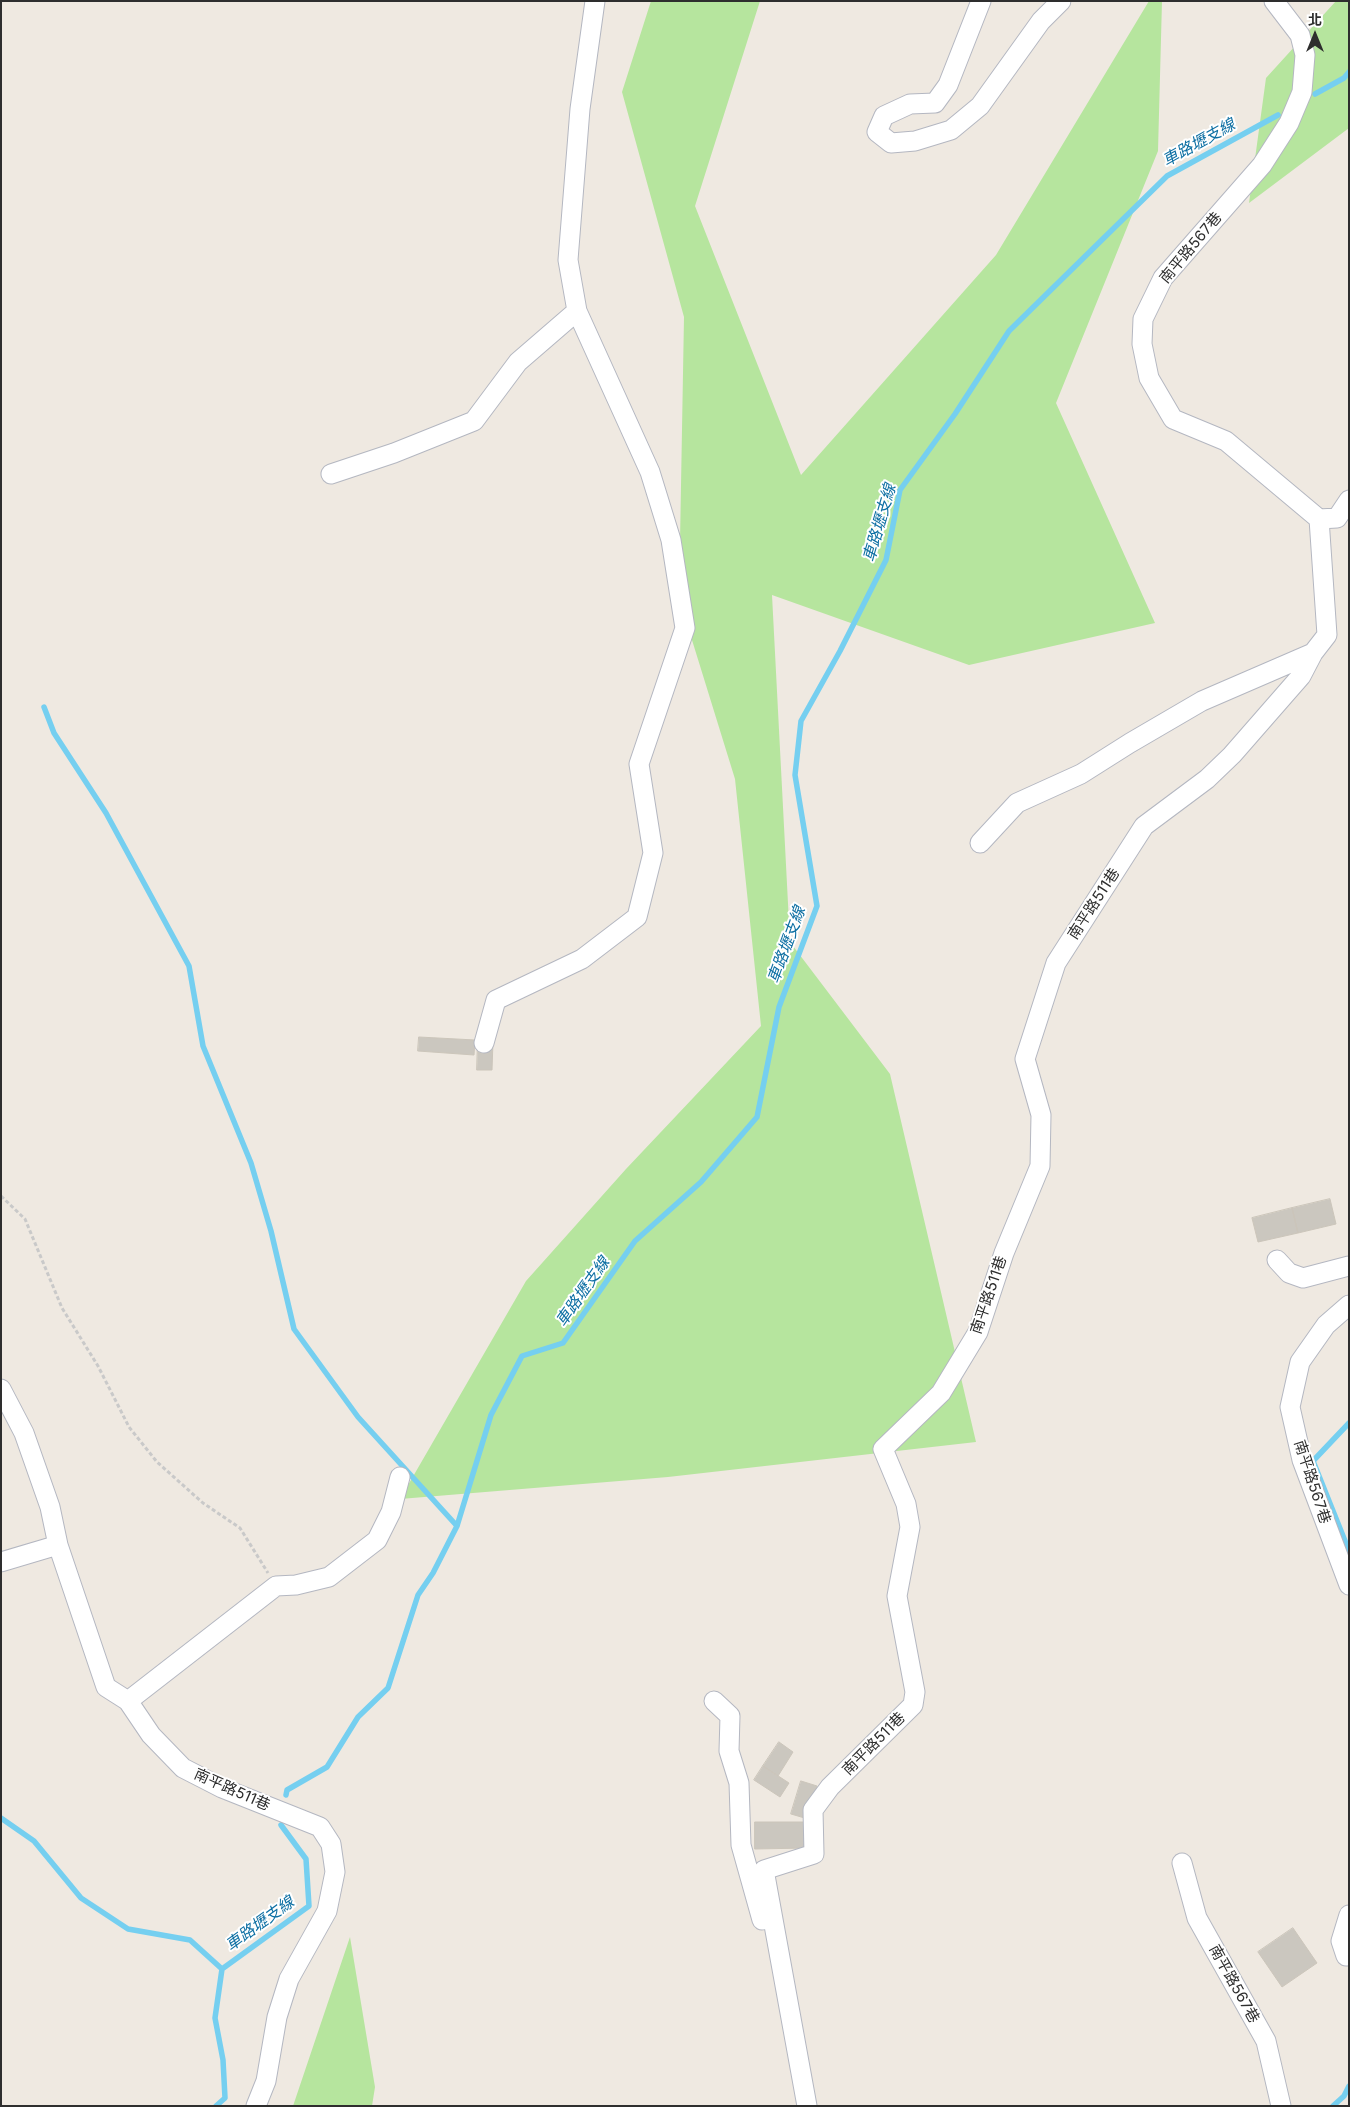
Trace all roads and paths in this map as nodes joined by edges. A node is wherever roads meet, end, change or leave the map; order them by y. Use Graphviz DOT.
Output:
graph roads {
  1 [pos="595,1"];
  2 [pos="981,1"];
  3 [pos="1061,1"];
  4 [pos="1274,1"];
  5 [pos="577,311"];
  6 [pos="331,474"];
  7 [pos="1349,500"];
  8 [pos="1319,519"];
  9 [pos="1313,653"];
  10 [pos="980,843"];
  11 [pos="484,1043"];
  12 [pos="1,1196"];
  13 [pos="1277,1260"];
  14 [pos="1349,1266"];
  15 [pos="1349,1304"];
  16 [pos="1,1390"];
  17 [pos="400,1477"];
  18 [pos="58,1545"];
  19 [pos="1,1562"];
  20 [pos="276,1586"];
  21 [pos="1349,1586"];
  22 [pos="128,1701"];
  23 [pos="714,1701"];
  24 [pos="1182,1863"];
  25 [pos="1349,1915"];
  26 [pos="1346,1956"];
  27 [pos="780,1957"];
  28 [pos="256,2106"];
  29 [pos="807,2106"];
  30 [pos="1281,2106"];
  1 -- 5 [label="lane"];
  2 -- 3 [label="lane"];
  4 -- 8 [label="lane, 南平路567巷"];
  5 -- 6 [label="lane"];
  5 -- 11 [label="lane"];
  7 -- 8 [label="lane"];
  8 -- 9 [label="lane"];
  9 -- 10 [label="lane"];
  9 -- 27 [label="lane, 南平路511巷"];
  12 -- 20 [label="path"];
  13 -- 14 [label="lane"];
  15 -- 21 [label="lane, 南平路567巷"];
  16 -- 18 [label="lane, 南平路511巷"];
  17 -- 20 [label="lane"];
  18 -- 19 [label="lane"];
  18 -- 22 [label="lane, 南平路511巷"];
  20 -- 22 [label="lane"];
  22 -- 28 [label="lane, 南平路511巷"];
  23 -- 27 [label="lane"];
  24 -- 30 [label="lane, 南平路567巷"];
  25 -- 26 [label="lane"];
  27 -- 29 [label="lane, 南平路511巷"];
}
